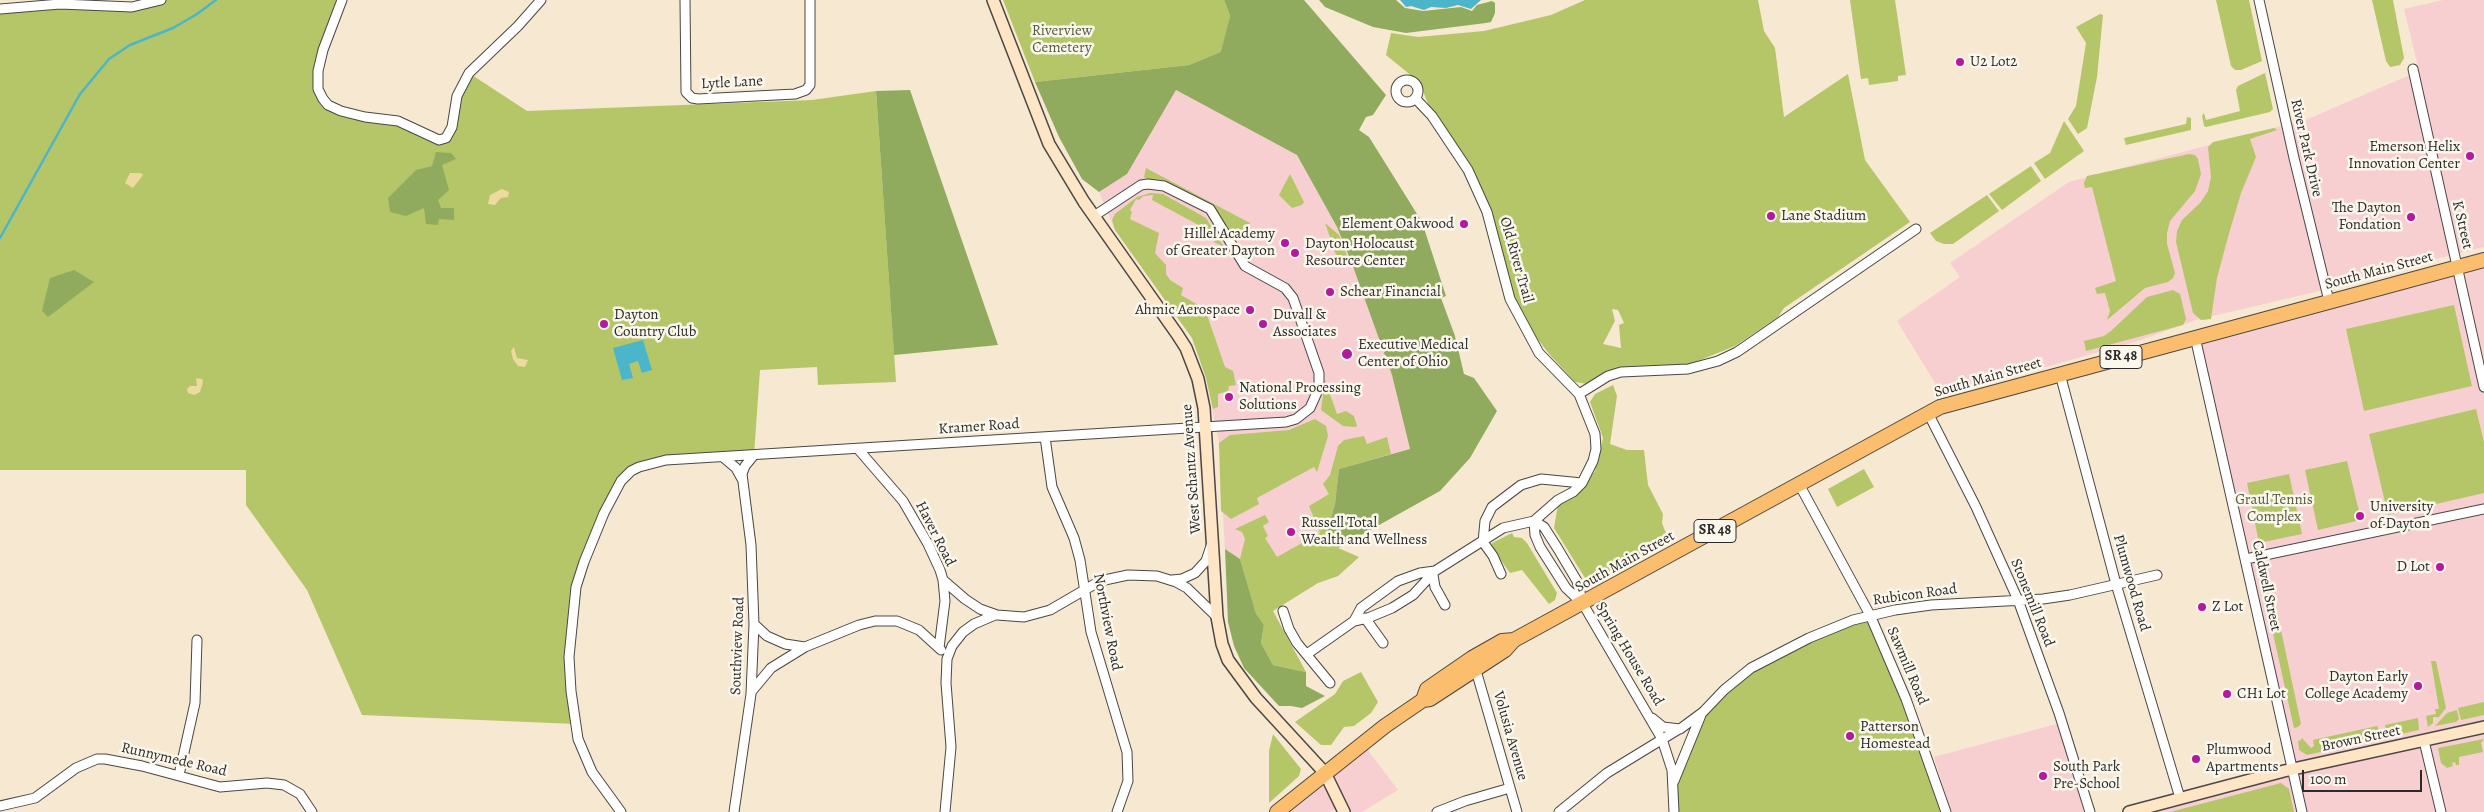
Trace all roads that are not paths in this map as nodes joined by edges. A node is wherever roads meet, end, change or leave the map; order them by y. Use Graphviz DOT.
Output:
graph roads {
  1 [pos="161,0"];
  2 [pos="342,0"];
  3 [pos="541,0"];
  4 [pos="685,0"];
  5 [pos="810,0"];
  6 [pos="993,0"];
  7 [pos="2259,0"];
  8 [pos="0,9"];
  9 [pos="2413,69"];
  10 [pos="1415,98"];
  11 [pos="1094,216"];
  12 [pos="1916,229"];
  13 [pos="2484,260"];
  14 [pos="2458,267"];
  15 [pos="2329,301"];
  16 [pos="2195,337"];
  17 [pos="2060,374"];
  18 [pos="2484,387"];
  19 [pos="1579,394"];
  20 [pos="1928,413"];
  21 [pos="1206,426"];
  22 [pos="1045,437"];
  23 [pos="858,448"];
  24 [pos="754,455"];
  25 [pos="723,457"];
  26 [pos="742,481"];
  27 [pos="1582,483"];
  28 [pos="1799,484"];
  29 [pos="2484,510"];
  30 [pos="1534,521"];
  31 [pos="1212,537"];
  32 [pos="1483,542"];
  33 [pos="2246,560"];
  34 [pos="1434,573"];
  35 [pos="1501,574"];
  36 [pos="2157,575"];
  37 [pos="1169,579"];
  38 [pos="943,580"];
  39 [pos="2116,584"];
  40 [pos="1084,588"];
  41 [pos="2018,600"];
  42 [pos="1582,604"];
  43 [pos="1445,605"];
  44 [pos="1283,611"];
  45 [pos="997,615"];
  46 [pos="1870,615"];
  47 [pos="1217,617"];
  48 [pos="1365,618"];
  49 [pos="1354,620"];
  50 [pos="754,624"];
  51 [pos="197,640"];
  52 [pos="1514,640"];
  53 [pos="1383,643"];
  54 [pos="805,647"];
  55 [pos="939,648"];
  56 [pos="1307,654"];
  57 [pos="947,659"];
  58 [pos="1475,667"];
  59 [pos="1330,684"];
  60 [pos="751,692"];
  61 [pos="1423,700"];
  62 [pos="1703,712"];
  63 [pos="1652,718"];
  64 [pos="2484,727"];
  65 [pos="1680,728"];
  66 [pos="1662,740"];
  67 [pos="2424,740"];
  68 [pos="2293,769"];
  69 [pos="1325,773"];
  70 [pos="179,775"];
  71 [pos="1674,784"];
  72 [pos="1510,788"];
  73 [pos="2180,798"];
  74 [pos="0,806"];
  75 [pos="312,812"];
  76 [pos="621,812"];
  77 [pos="734,812"];
  78 [pos="945,812"];
  79 [pos="1117,812"];
  80 [pos="1277,812"];
  81 [pos="1344,812"];
  82 [pos="1437,812"];
  83 [pos="1517,812"];
  84 [pos="1559,812"];
  85 [pos="1674,812"];
  86 [pos="1946,812"];
  87 [pos="2090,812"];
  88 [pos="2130,812"];
  89 [pos="2302,812"];
  90 [pos="2441,812"];
  1 -- 8 [label="street"];
  2 -- 3 [label="street"];
  4 -- 5 [label="street, Lytle Lane"];
  6 -- 11 [label="main road, West Schantz Avenue"];
  7 -- 15 [label="street, River Park Drive"];
  9 -- 14 [label="street, K Street"];
  10 -- 19 [label="street, Old River Trail"];
  11 -- 21 [label="main road, West Schantz Avenue"];
  11 -- 21 [label="street, Kramer Road"];
  12 -- 19 [label="street"];
  13 -- 14 [label="main road, South Main Street / SR 48"];
  14 -- 15 [label="main road, South Main Street / SR 48"];
  14 -- 18 [label="street, K Street"];
  15 -- 16 [label="main road, South Main Street / SR 48"];
  16 -- 17 [label="main road, South Main Street / SR 48"];
  16 -- 33 [label="street, Caldwell Street"];
  17 -- 20 [label="main road, South Main Street / SR 48"];
  17 -- 39 [label="street, Plumwood Road"];
  19 -- 27 [label="street, Old River Trail"];
  20 -- 28 [label="main road, South Main Street / SR 48"];
  20 -- 41 [label="street, Stonemill Road"];
  21 -- 22 [label="street, Kramer Road"];
  21 -- 31 [label="main road, West Schantz Avenue"];
  22 -- 23 [label="street, Kramer Road"];
  22 -- 40 [label="street, Northview Road"];
  23 -- 24 [label="street, Kramer Road"];
  23 -- 38 [label="street, Haver Road"];
  24 -- 25 [label="street, Kramer Road"];
  24 -- 26 [label="street"];
  25 -- 26 [label="street, Southview Road"];
  25 -- 76 [label="street, Kramer Road"];
  26 -- 50 [label="street, Southview Road"];
  27 -- 30 [label="street, Old River Trail"];
  27 -- 32 [label="street"];
  28 -- 42 [label="main road, South Main Street / SR 48"];
  28 -- 46 [label="street, Sawmill Road"];
  29 -- 33 [label="street"];
  30 -- 32 [label="street"];
  30 -- 42 [label="street"];
  30 -- 42 [label="street"];
  31 -- 37 [label="street"];
  31 -- 47 [label="main road, West Schantz Avenue"];
  32 -- 34 [label="street"];
  32 -- 35 [label="street"];
  33 -- 68 [label="street, Caldwell Street"];
  34 -- 43 [label="street"];
  34 -- 48 [label="street"];
  34 -- 49 [label="street"];
  36 -- 39 [label="street, Rubicon Road"];
  37 -- 40 [label="street"];
  37 -- 47 [label="street"];
  38 -- 45 [label="street"];
  38 -- 55 [label="street, Haver Road"];
  39 -- 41 [label="street, Rubicon Road"];
  39 -- 73 [label="street, Plumwood Road"];
  40 -- 45 [label="street"];
  40 -- 79 [label="street, Northview Road"];
  41 -- 46 [label="street, Rubicon Road"];
  41 -- 87 [label="street, Stonemill Road"];
  42 -- 52 [label="main road, South Main Street / SR 48"];
  42 -- 63 [label="street, Spring House Road"];
  44 -- 56 [label="street"];
  45 -- 57 [label="street"];
  46 -- 62 [label="street, Rubicon Road"];
  46 -- 86 [label="street, Sawmill Road"];
  47 -- 69 [label="main road, West Schantz Avenue"];
  48 -- 49 [label="street"];
  48 -- 53 [label="street"];
  49 -- 56 [label="street"];
  50 -- 54 [label="street"];
  50 -- 60 [label="street, Southview Road"];
  51 -- 70 [label="street"];
  52 -- 58 [label="main road, South Main Street / SR 48"];
  52 -- 61 [label="main road, South Main Street / SR 48"];
  54 -- 55 [label="street"];
  54 -- 60 [label="street"];
  55 -- 57 [label="street"];
  56 -- 59 [label="street"];
  57 -- 78 [label="street"];
  58 -- 61 [label="main road, South Main Street / SR 48"];
  58 -- 72 [label="street, Volusia Avenue"];
  60 -- 77 [label="street, Southview Road"];
  61 -- 69 [label="main road, South Main Street / SR 48"];
  62 -- 65 [label="street, Rubicon Road"];
  62 -- 71 [label="street, Rubicon Road"];
  63 -- 65 [label="street"];
  63 -- 66 [label="street, Spring House Road"];
  64 -- 67 [label="main road, Brown Street"];
  65 -- 66 [label="street, Rubicon Road"];
  66 -- 71 [label="street"];
  66 -- 84 [label="street, Rubicon Road"];
  67 -- 68 [label="main road, Brown Street"];
  67 -- 90 [label="street"];
  68 -- 73 [label="main road, Brown Street"];
  68 -- 89 [label="street, Caldwell Street"];
  69 -- 80 [label="main road, South Main Street / SR 48"];
  69 -- 81 [label="main road, West Schantz Avenue"];
  70 -- 74 [label="street, Runnymede Road"];
  70 -- 75 [label="street, Runnymede Road"];
  71 -- 85 [label="street"];
  72 -- 82 [label="street"];
  72 -- 83 [label="street, Volusia Avenue"];
  73 -- 88 [label="main road, Brown Street"];
}
